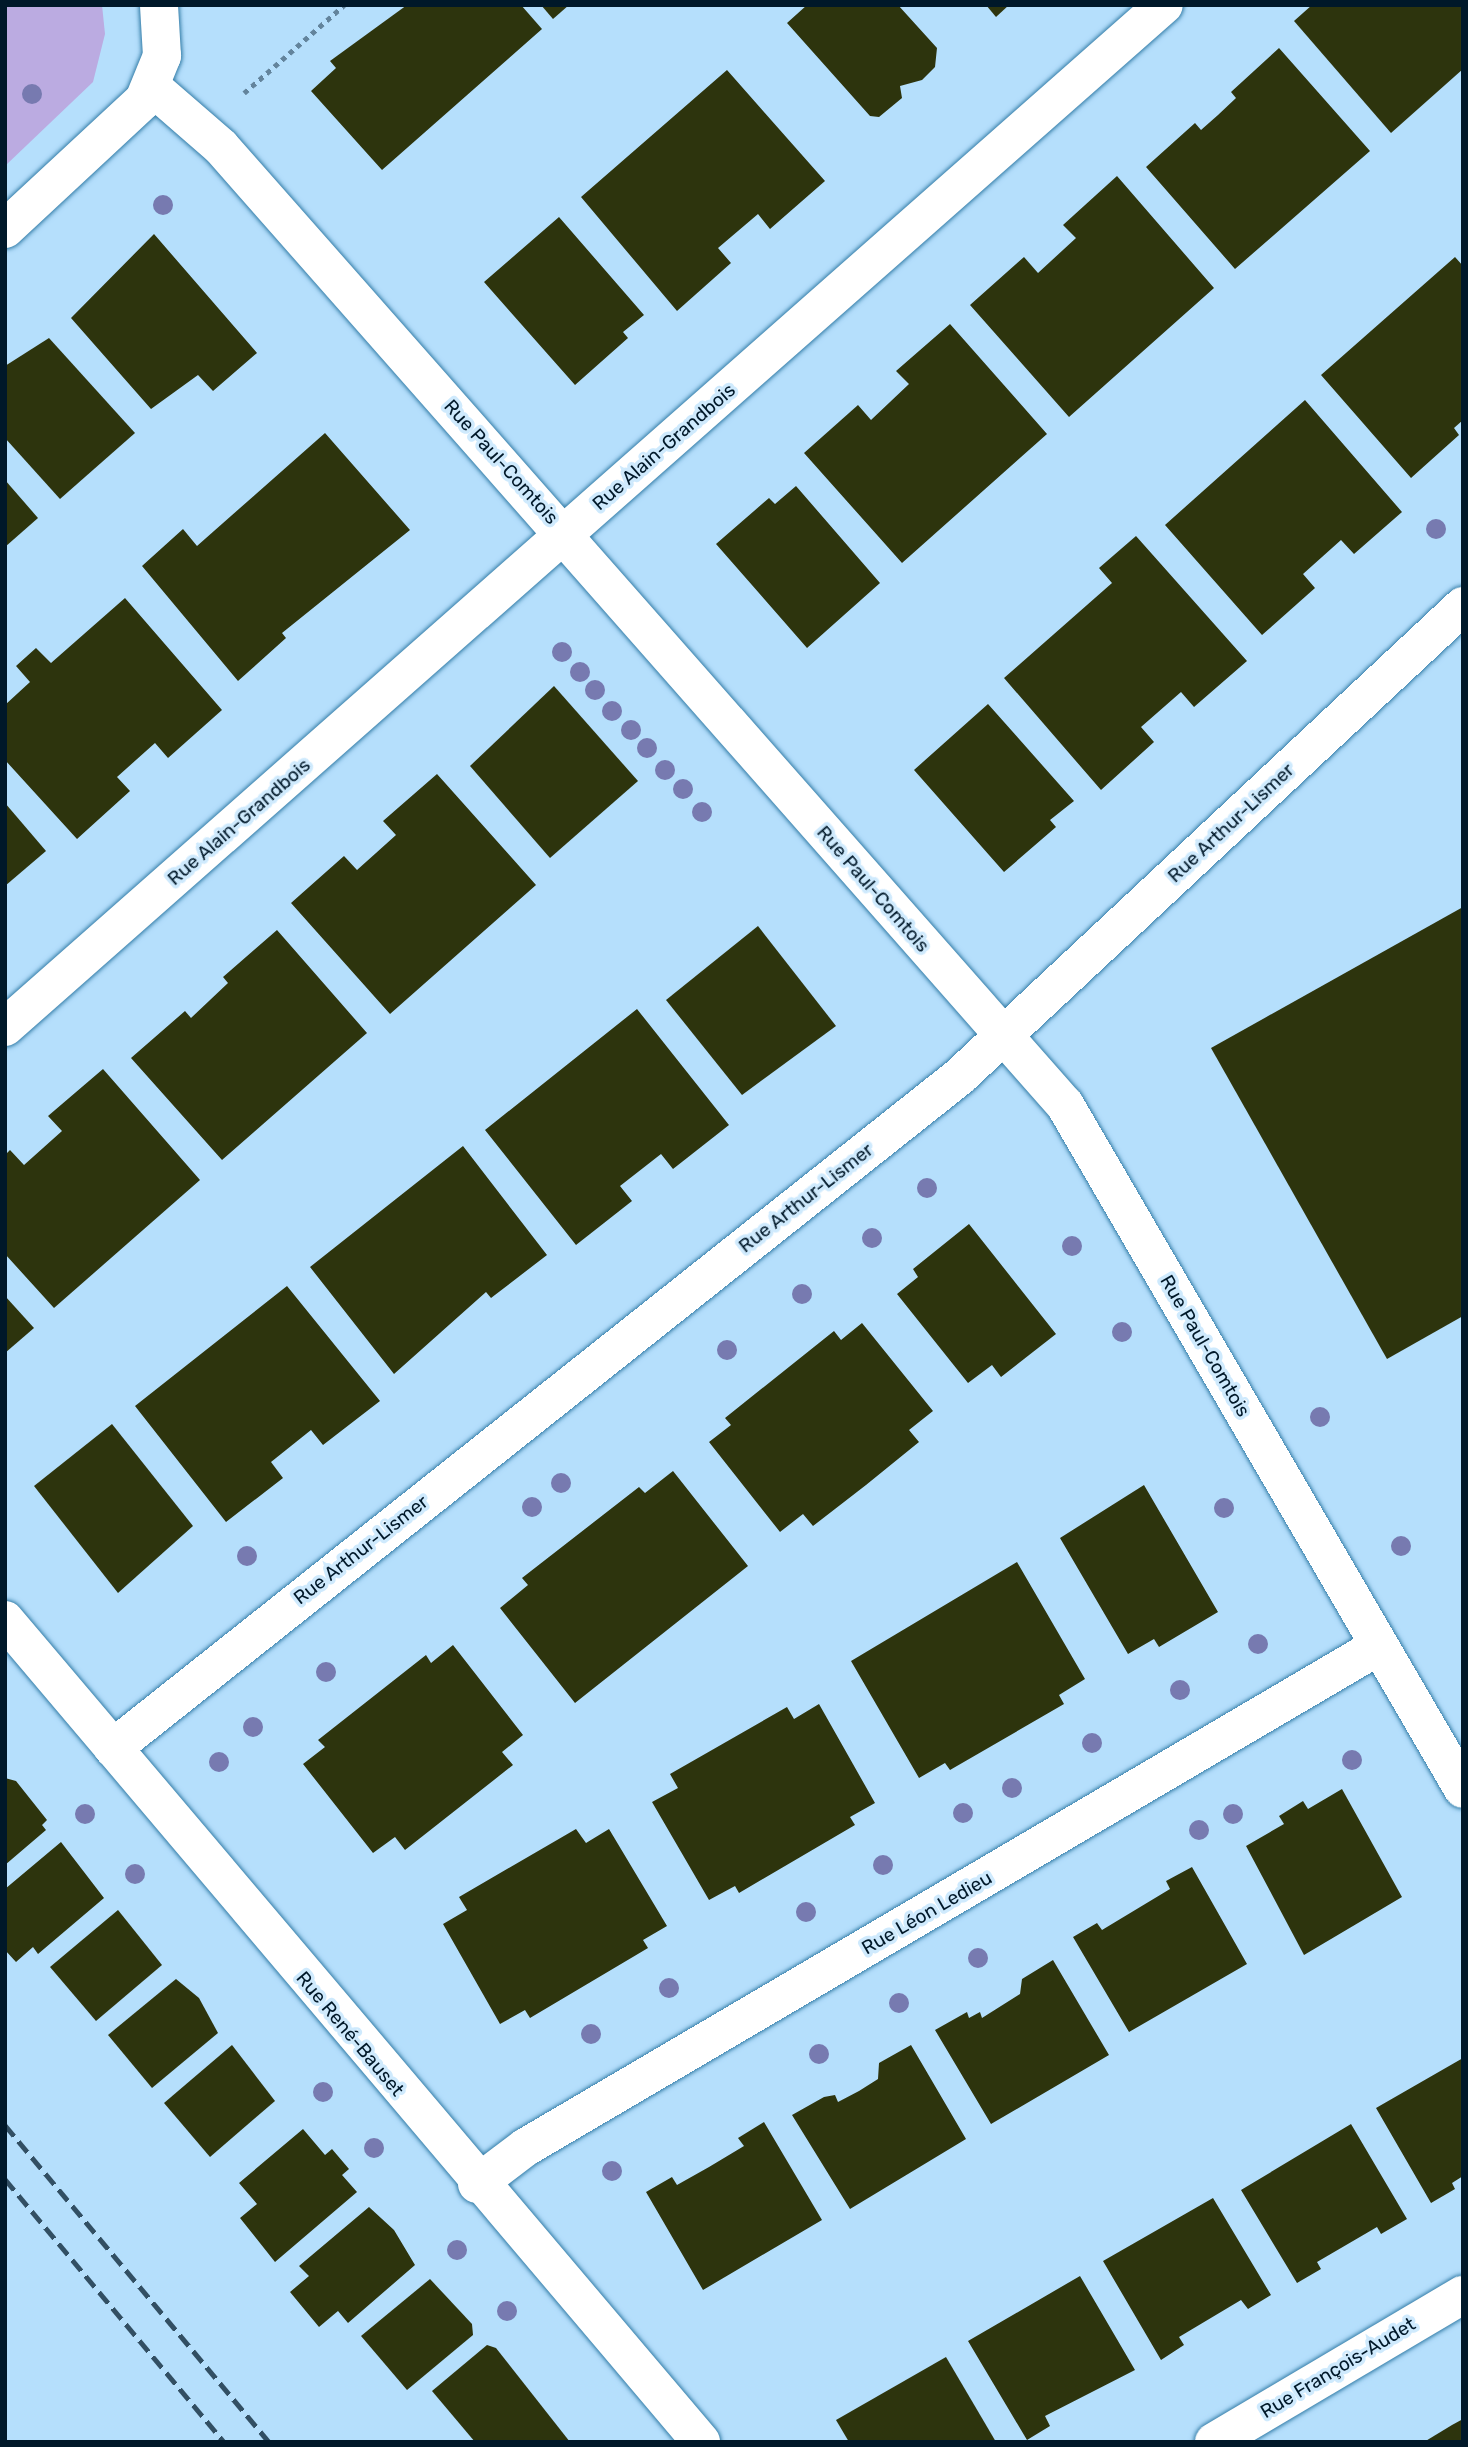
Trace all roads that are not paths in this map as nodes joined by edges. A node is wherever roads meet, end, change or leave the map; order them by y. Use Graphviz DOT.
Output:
graph roads {
  1 [pos="159,5"];
  2 [pos="1164,5"];
  3 [pos="152,87"];
  4 [pos="5,229"];
  5 [pos="565,535"];
  6 [pos="1463,606"];
  7 [pos="5,1027"];
  8 [pos="1005,1035"];
  9 [pos="5,1620"];
  10 [pos="1379,1646"];
  11 [pos="113,1748"];
  12 [pos="1463,1789"];
  13 [pos="477,2184"];
  14 [pos="1463,2295"];
  15 [pos="701,2442"];
  16 [pos="1214,2442"];
  1 -- 3 [label="street"];
  2 -- 5 [label="street, Rue Alain-Grandbois"];
  3 -- 4 [label="street"];
  3 -- 5 [label="street, Rue Paul-Comtois"];
  5 -- 7 [label="street, Rue Alain-Grandbois"];
  5 -- 8 [label="street, Rue Paul-Comtois"];
  6 -- 8 [label="street, Rue Arthur-Lismer"];
  8 -- 10 [label="street, Rue Paul-Comtois"];
  8 -- 11 [label="street, Rue Arthur-Lismer"];
  9 -- 11 [label="street, Rue René-Bauset"];
  10 -- 12 [label="street, Rue Paul-Comtois"];
  10 -- 13 [label="street, Rue Léon Ledieu"];
  11 -- 13 [label="street, Rue René-Bauset"];
  13 -- 15 [label="street, Rue René-Bauset"];
  14 -- 16 [label="street, Rue François-Audet"];
}
